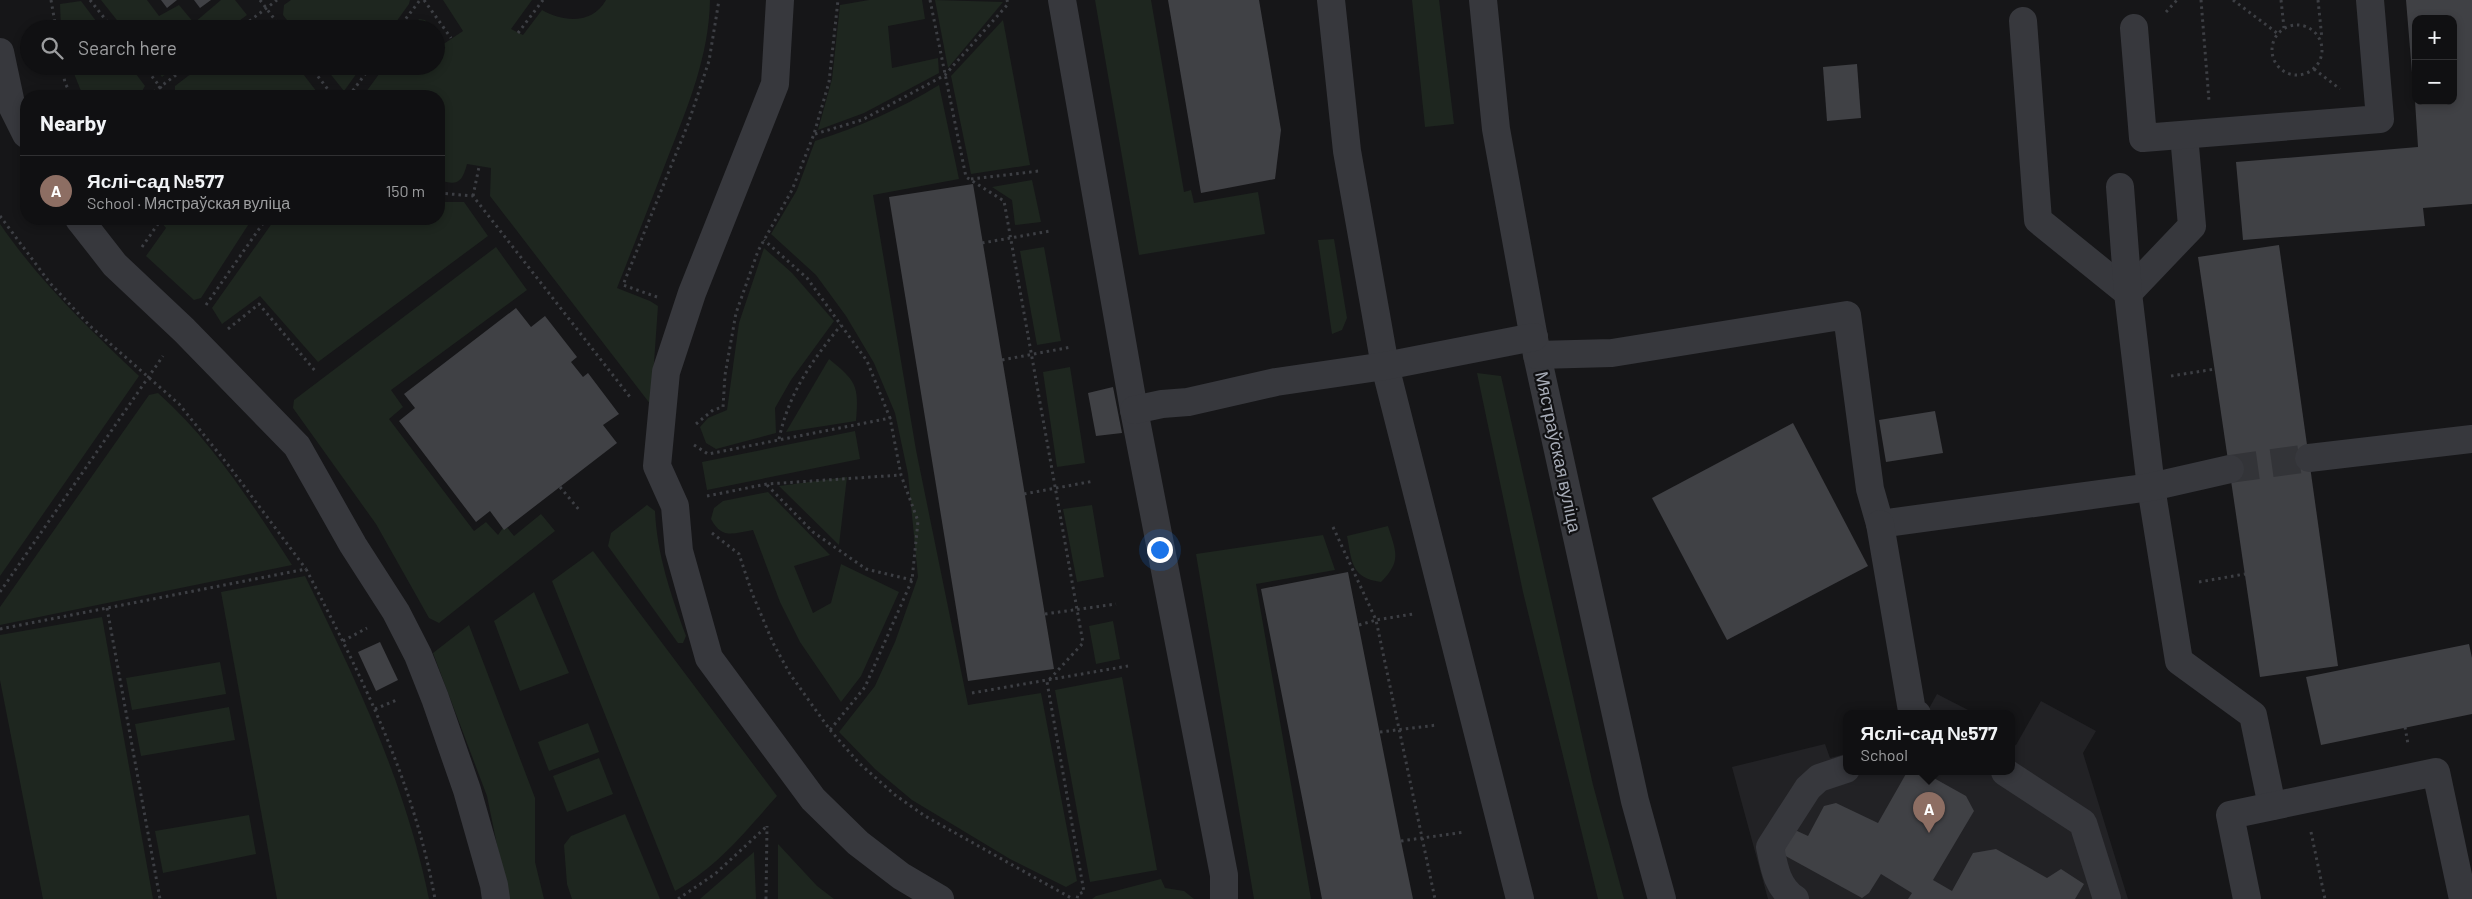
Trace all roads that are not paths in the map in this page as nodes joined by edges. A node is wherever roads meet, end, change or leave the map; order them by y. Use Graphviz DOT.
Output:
graph roads {
  1 [pos="780,0"];
  2 [pos="1062,0"];
  3 [pos="1331,0"];
  4 [pos="1483,0"];
  5 [pos="2370,0"];
  6 [pos="2023,21"];
  7 [pos="2134,28"];
  8 [pos="0,52"];
  9 [pos="20,122"];
  10 [pos="2184,135"];
  11 [pos="2120,187"];
  12 [pos="84,225"];
  13 [pos="2128,293"];
  14 [pos="1535,346"];
  15 [pos="1385,366"];
  16 [pos="1134,410"];
  17 [pos="2472,439"];
  18 [pos="2309,458"];
  19 [pos="2230,469"];
  20 [pos="2151,487"];
  21 [pos="1880,524"];
  22 [pos="1912,710"];
  23 [pos="1843,770"];
  24 [pos="2010,775"];
  25 [pos="2272,806"];
  26 [pos="496,899"];
  27 [pos="940,899"];
  28 [pos="1224,899"];
  29 [pos="1520,899"];
  30 [pos="1662,899"];
  31 [pos="1795,899"];
  32 [pos="2107,899"];
  33 [pos="2247,899"];
  34 [pos="2463,899"];
  1 -- 27 [label="street"];
  2 -- 16 [label="street"];
  3 -- 15 [label="street"];
  4 -- 14 [label="street, Мястраўская вуліца"];
  5 -- 10 [label="street"];
  6 -- 13 [label="street"];
  7 -- 10 [label="street"];
  8 -- 9 [label="street"];
  10 -- 13 [label="street"];
  11 -- 13 [label="street"];
  12 -- 26 [label="street"];
  13 -- 20 [label="street"];
  14 -- 15 [label="street"];
  14 -- 21 [label="street"];
  14 -- 30 [label="street, Мястраўская вуліца"];
  15 -- 16 [label="street"];
  15 -- 29 [label="street"];
  16 -- 28 [label="street"];
  17 -- 18 [label="street"];
  19 -- 20 [label="street"];
  20 -- 21 [label="street"];
  20 -- 25 [label="street"];
  21 -- 22 [label="street"];
  23 -- 31 [label="street"];
  24 -- 32 [label="street"];
  25 -- 33 [label="street"];
  25 -- 34 [label="street"];
}
